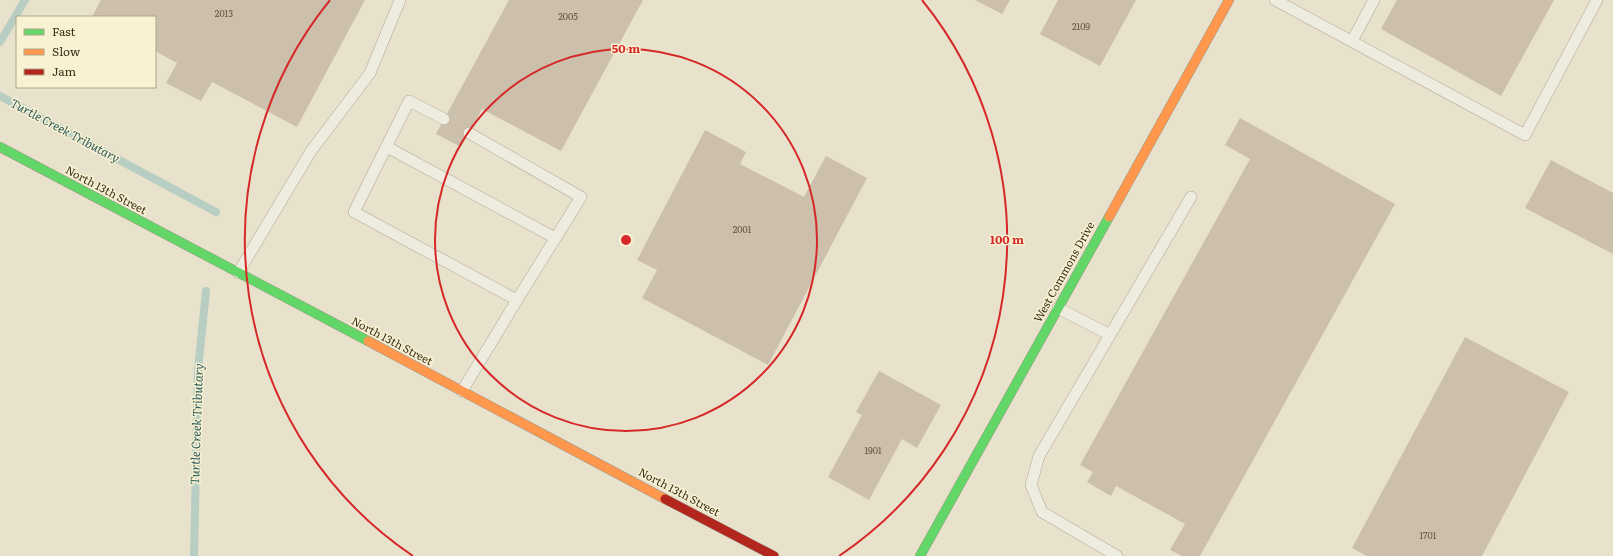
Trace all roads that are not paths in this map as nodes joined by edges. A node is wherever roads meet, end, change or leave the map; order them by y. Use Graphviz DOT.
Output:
graph roads {
  1 [pos="400,0"];
  2 [pos="1229,0"];
  3 [pos="1275,0"];
  4 [pos="1374,0"];
  5 [pos="1597,0"];
  6 [pos="1352,41"];
  7 [pos="444,119"];
  8 [pos="469,134"];
  9 [pos="0,147"];
  10 [pos="387,147"];
  11 [pos="1191,197"];
  12 [pos="555,238"];
  13 [pos="238,273"];
  14 [pos="517,300"];
  15 [pos="1058,308"];
  16 [pos="1110,335"];
  17 [pos="462,392"];
  18 [pos="774,556"];
  19 [pos="920,556"];
  20 [pos="1117,556"];
  1 -- 13 [label="lane"];
  2 -- 15 [label="main road, West Commons Drive"];
  3 -- 6 [label="lane"];
  4 -- 6 [label="lane"];
  5 -- 6 [label="lane"];
  7 -- 10 [label="lane"];
  8 -- 12 [label="lane"];
  9 -- 13 [label="main road, North 13th Street"];
  10 -- 12 [label="lane"];
  10 -- 14 [label="lane"];
  11 -- 16 [label="lane"];
  12 -- 14 [label="lane"];
  13 -- 17 [label="main road, North 13th Street"];
  14 -- 17 [label="lane"];
  15 -- 16 [label="lane"];
  15 -- 19 [label="main road, West Commons Drive"];
  16 -- 20 [label="lane"];
  17 -- 18 [label="main road, North 13th Street"];
}
